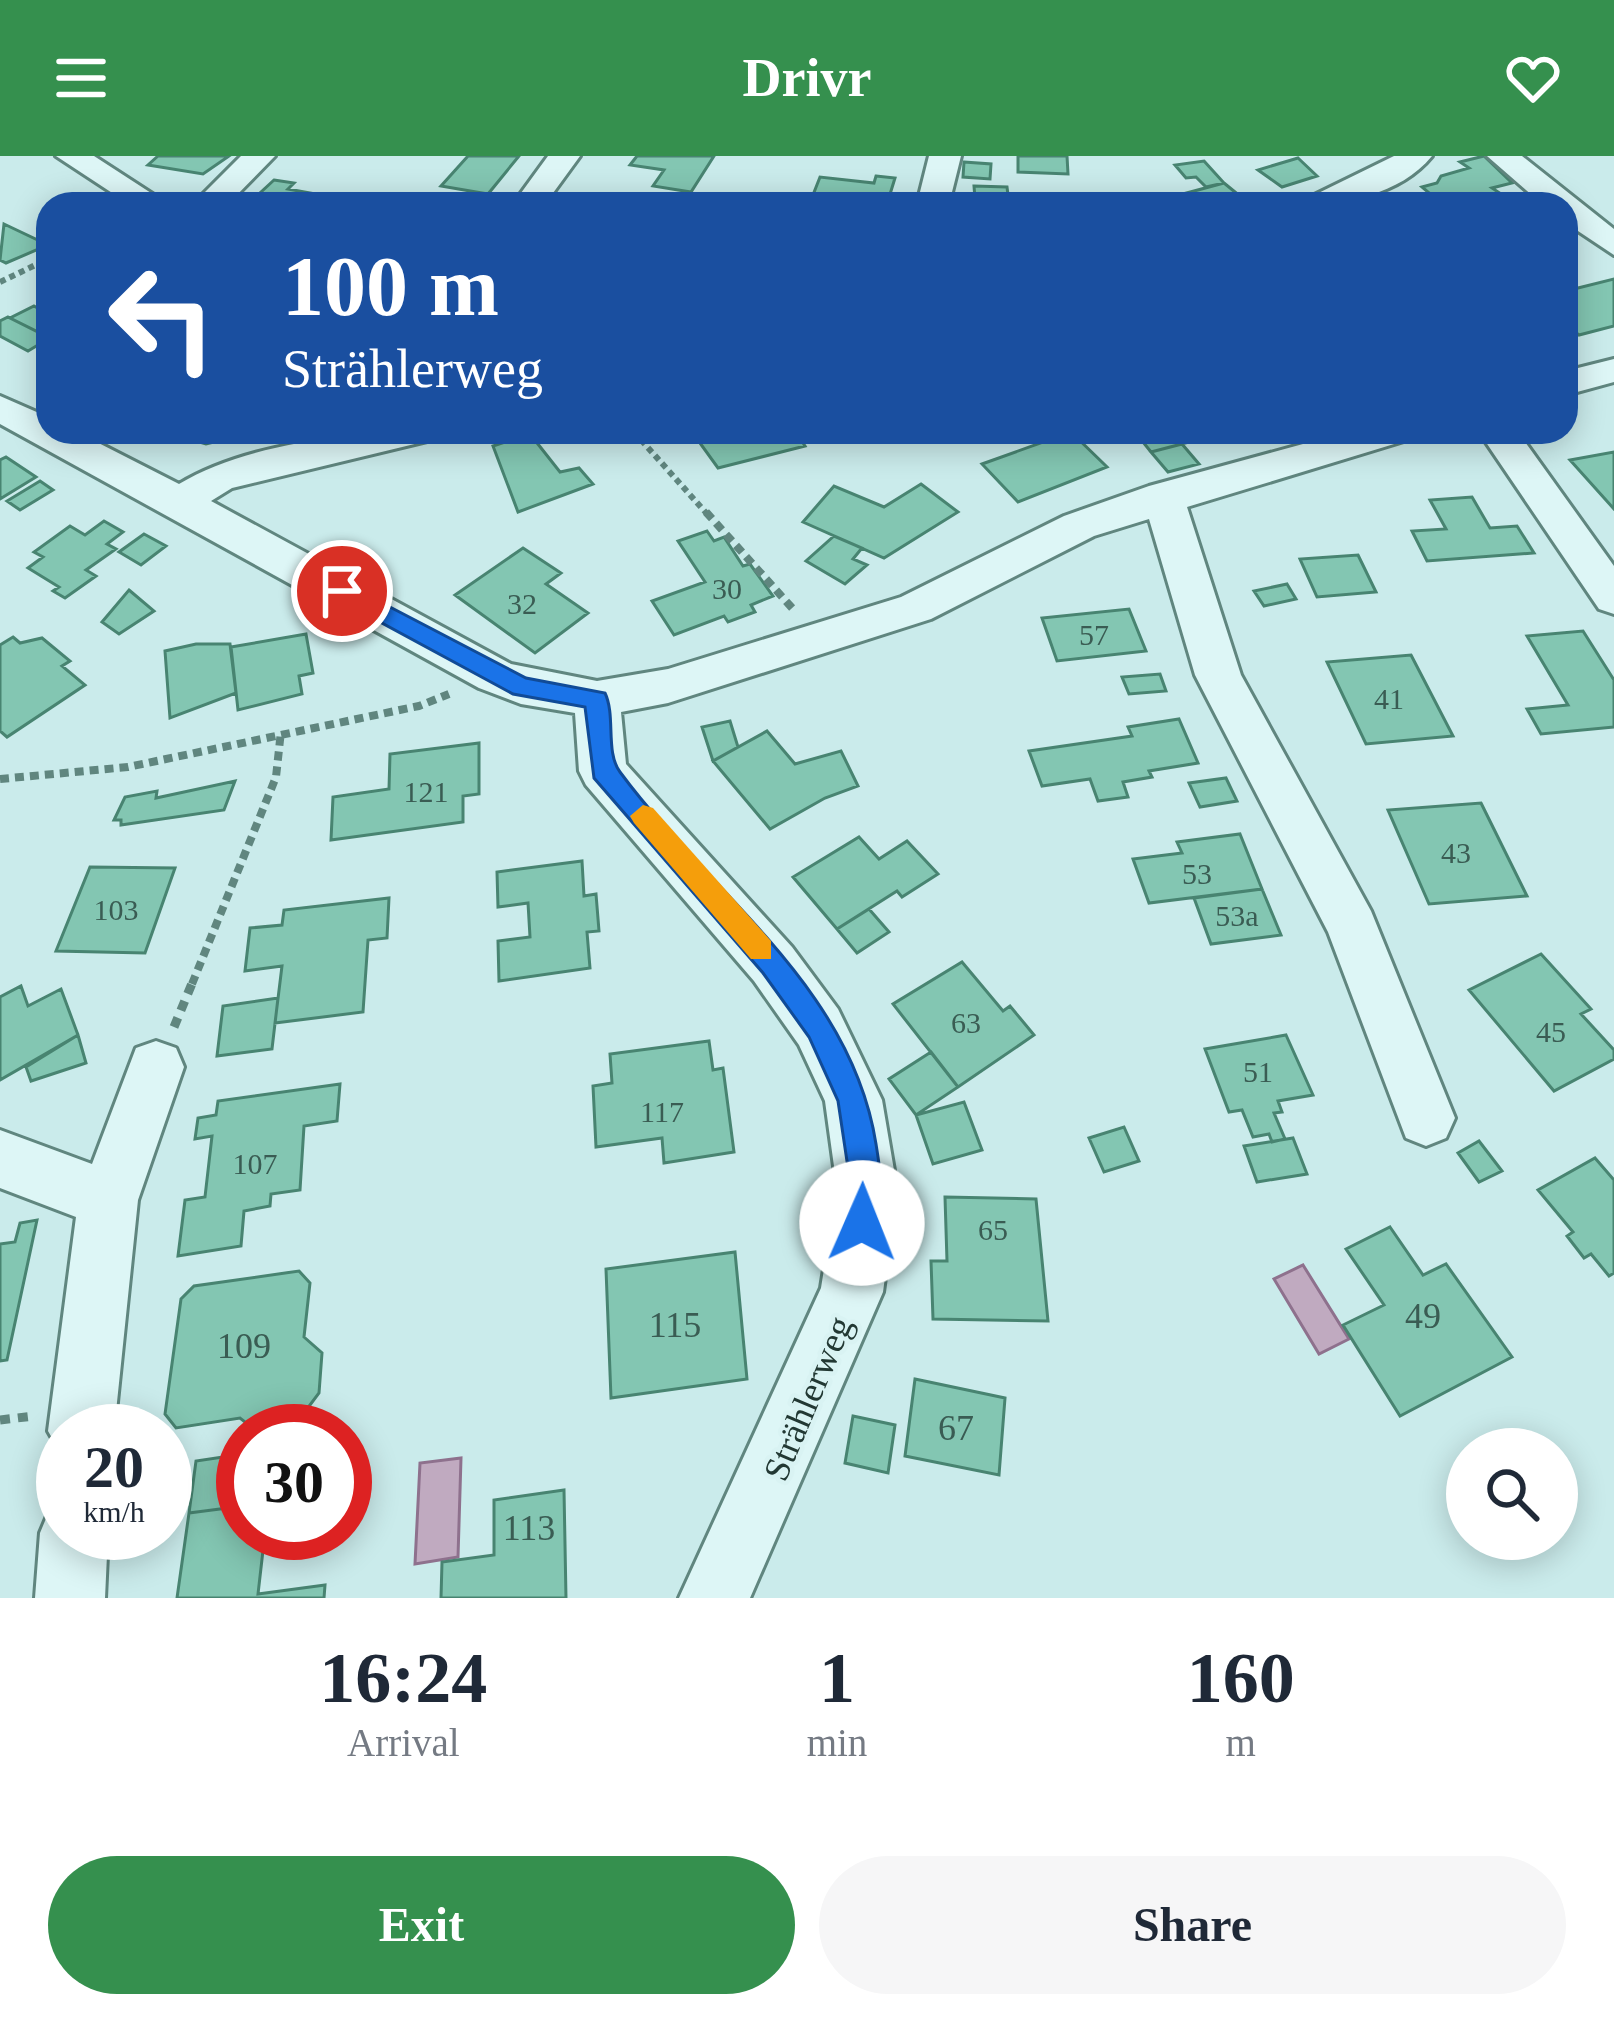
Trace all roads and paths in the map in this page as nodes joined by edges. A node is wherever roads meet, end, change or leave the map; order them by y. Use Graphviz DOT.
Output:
graph roads {
  1 [pos="72,156"];
  2 [pos="259,156"];
  3 [pos="564,156"];
  4 [pos="945,156"];
  5 [pos="1416,156"];
  6 [pos="1503,156"];
  7 [pos="132,192"];
  8 [pos="222,192"];
  9 [pos="538,192"];
  10 [pos="936,192"];
  11 [pos="1347,192"];
  12 [pos="1548,192"];
  13 [pos="1578,216"];
  14 [pos="1614,245"];
  15 [pos="36,265"];
  16 [pos="0,282"];
  17 [pos="1614,370"];
  18 [pos="1578,380"];
  19 [pos="0,408"];
  20 [pos="36,427"];
  21 [pos="69,444"];
  22 [pos="362,444"];
  23 [pos="645,444"];
  24 [pos="1347,444"];
  25 [pos="1506,444"];
  26 [pos="1163,496"];
  27 [pos="180,502"];
  28 [pos="1614,598"];
  29 [pos="822,641"];
  30 [pos="597,699"];
  31 [pos="419,706"];
  32 [pos="281,731"];
  33 [pos="0,779"];
  34 [pos="155,1067"];
  35 [pos="1426,1118"];
  36 [pos="0,1159"];
  37 [pos="108,1200"];
  38 [pos="84,1404"];
  39 [pos="72,1560"];
  40 [pos="70,1598"];
  41 [pos="714,1598"];
  1 -- 7 [label="street"];
  2 -- 8 [label="street"];
  3 -- 9 [label="street"];
  4 -- 10 [label="street"];
  5 -- 11 [label="street"];
  6 -- 12 [label="street"];
  13 -- 14 [label="street"];
  15 -- 16 [label="path"];
  17 -- 18 [label="street"];
  19 -- 20 [label="street"];
  21 -- 27 [label="street"];
  22 -- 27 [label="street"];
  23 -- 29 [label="path"];
  24 -- 26 [label="street"];
  25 -- 28 [label="street"];
  26 -- 29 [label="street"];
  26 -- 35 [label="street"];
  27 -- 30 [label="street"];
  29 -- 30 [label="street"];
  30 -- 41 [label="street, Strählerweg"];
  31 -- 32 [label="path"];
  32 -- 33 [label="path"];
  32 -- 34 [label="path"];
  34 -- 37 [label="street"];
  36 -- 37 [label="street"];
  37 -- 38 [label="street"];
  39 -- 40 [label="street"];
}
